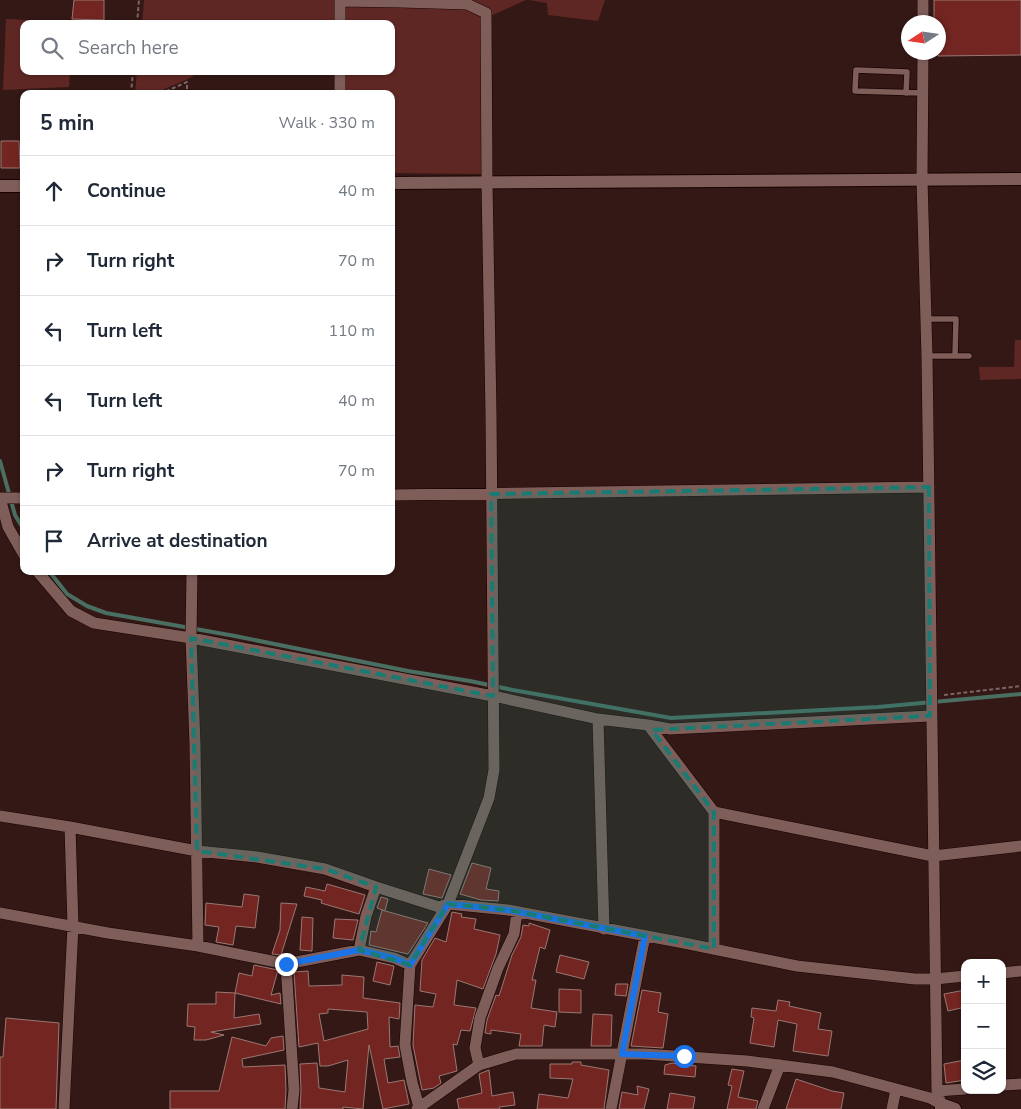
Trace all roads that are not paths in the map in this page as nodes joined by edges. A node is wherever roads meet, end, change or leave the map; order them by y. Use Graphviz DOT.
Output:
graph roads {
  1 [pos="922,0"];
  2 [pos="401,1"];
  3 [pos="923,15"];
  4 [pos="340,20"];
  5 [pos="923,60"];
  6 [pos="340,75"];
  7 [pos="340,90"];
  8 [pos="906,93"];
  9 [pos="923,93"];
  10 [pos="1021,179"];
  11 [pos="922,180"];
  12 [pos="395,183"];
  13 [pos="487,183"];
  14 [pos="0,186"];
  15 [pos="20,186"];
  16 [pos="926,319"];
  17 [pos="926,356"];
  18 [pos="955,356"];
  19 [pos="969,356"];
  20 [pos="929,487"];
  21 [pos="491,494"];
  22 [pos="395,495"];
  23 [pos="0,498"];
  24 [pos="20,498"];
  25 [pos="20,548"];
  26 [pos="40,575"];
  27 [pos="192,575"];
  28 [pos="191,638"];
  29 [pos="493,696"];
  30 [pos="930,716"];
  31 [pos="598,719"];
  32 [pos="648,725"];
  33 [pos="714,812"];
  34 [pos="0,816"];
  35 [pos="70,827"];
  36 [pos="1021,846"];
  37 [pos="197,851"];
  38 [pos="933,856"];
  39 [pos="376,887"];
  40 [pos="448,904"];
  41 [pos="517,912"];
  42 [pos="0,913"];
  43 [pos="73,926"];
  44 [pos="604,929"];
  45 [pos="645,936"];
  46 [pos="198,946"];
  47 [pos="714,949"];
  48 [pos="359,950"];
  49 [pos="286,964"];
  50 [pos="410,965"];
  51 [pos="1021,971"];
  52 [pos="1006,973"];
  53 [pos="961,976"];
  54 [pos="935,979"];
  55 [pos="622,1054"];
  56 [pos="479,1065"];
  57 [pos="780,1065"];
  58 [pos="1021,1084"];
  59 [pos="1006,1085"];
  60 [pos="896,1089"];
  61 [pos="961,1089"];
  62 [pos="937,1091"];
  63 [pos="941,1107"];
  64 [pos="418,1108"];
  65 [pos="64,1109"];
  66 [pos="292,1109"];
  67 [pos="611,1109"];
  68 [pos="763,1109"];
  69 [pos="892,1109"];
  70 [pos="955,1109"];
  1 -- 3 [label="street"];
  2 -- 4 [label="street"];
  2 -- 13 [label="street"];
  5 -- 9 [label="street"];
  6 -- 7 [label="street"];
  8 -- 8 [label="lane"];
  8 -- 9 [label="lane"];
  9 -- 11 [label="street"];
  10 -- 11 [label="street"];
  11 -- 13 [label="street"];
  11 -- 16 [label="street"];
  12 -- 13 [label="street"];
  13 -- 21 [label="street"];
  14 -- 15 [label="street"];
  16 -- 17 [label="street"];
  16 -- 18 [label="lane"];
  17 -- 18 [label="lane"];
  17 -- 20 [label="street"];
  18 -- 19 [label="lane"];
  20 -- 21 [label="street"];
  20 -- 30 [label="street"];
  21 -- 22 [label="street"];
  21 -- 29 [label="street"];
  23 -- 24 [label="street"];
  23 -- 25 [label="street"];
  26 -- 28 [label="street"];
  27 -- 28 [label="street"];
  28 -- 29 [label="street"];
  28 -- 37 [label="street"];
  29 -- 31 [label="street"];
  29 -- 40 [label="street"];
  30 -- 32 [label="street"];
  30 -- 38 [label="street"];
  31 -- 32 [label="street"];
  31 -- 44 [label="street"];
  32 -- 33 [label="street"];
  33 -- 38 [label="street"];
  33 -- 47 [label="street"];
  34 -- 35 [label="street"];
  35 -- 37 [label="street"];
  35 -- 43 [label="street"];
  36 -- 38 [label="street"];
  37 -- 39 [label="street"];
  37 -- 46 [label="street"];
  38 -- 54 [label="street"];
  39 -- 40 [label="street"];
  39 -- 48 [label="street"];
  40 -- 41 [label="street"];
  40 -- 50 [label="street"];
  41 -- 44 [label="street"];
  41 -- 56 [label="street"];
  42 -- 43 [label="street"];
  43 -- 46 [label="street"];
  43 -- 65 [label="street"];
  44 -- 45 [label="street"];
  45 -- 47 [label="street"];
  45 -- 55 [label="street"];
  46 -- 49 [label="street"];
  47 -- 54 [label="street"];
  48 -- 49 [label="street"];
  48 -- 50 [label="street"];
  49 -- 66 [label="street"];
  50 -- 64 [label="street"];
  51 -- 52 [label="street"];
  53 -- 54 [label="street"];
  54 -- 62 [label="street"];
  55 -- 56 [label="street"];
  55 -- 57 [label="street"];
  55 -- 67 [label="street"];
  56 -- 64 [label="street"];
  57 -- 60 [label="street"];
  57 -- 68 [label="street"];
  58 -- 59 [label="street"];
  60 -- 63 [label="street"];
  60 -- 69 [label="street"];
  61 -- 62 [label="street"];
  62 -- 63 [label="street"];
  63 -- 70 [label="street"];
}
